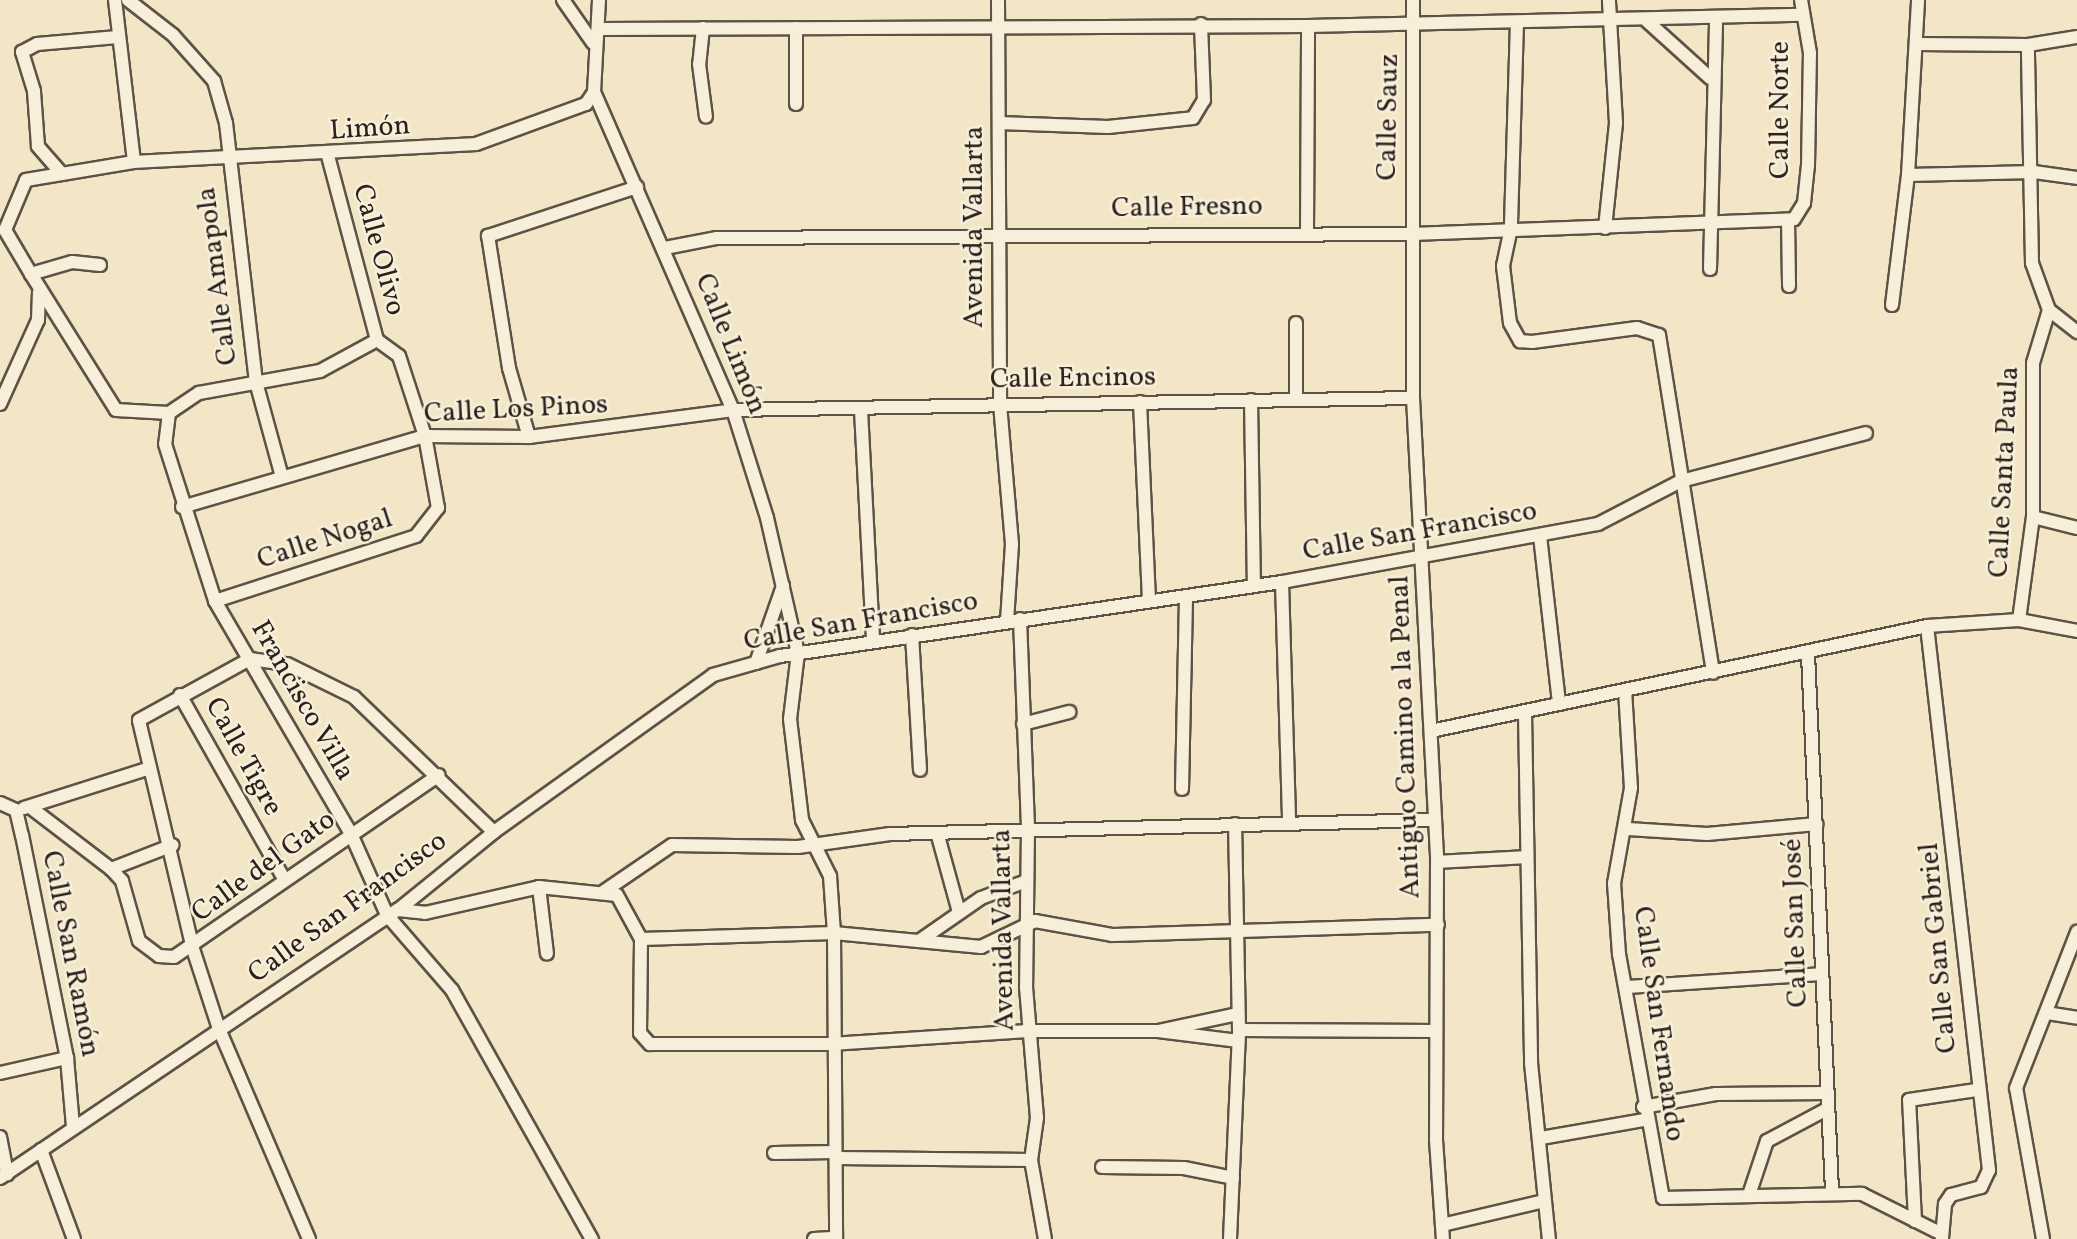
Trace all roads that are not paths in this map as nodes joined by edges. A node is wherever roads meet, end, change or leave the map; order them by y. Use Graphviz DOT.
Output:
graph roads {
  1 [pos="115,0"];
  2 [pos="128,0"];
  3 [pos="564,0"];
  4 [pos="599,0"];
  5 [pos="998,0"];
  6 [pos="1413,0"];
  7 [pos="1609,0"];
  8 [pos="1801,0"];
  9 [pos="1918,0"];
  10 [pos="1802,15"];
  11 [pos="1716,17"];
  12 [pos="1609,20"];
  13 [pos="1414,21"];
  14 [pos="1647,21"];
  15 [pos="1517,22"];
  16 [pos="1201,24"];
  17 [pos="1308,26"];
  18 [pos="796,28"];
  19 [pos="997,28"];
  20 [pos="600,29"];
  21 [pos="703,29"];
  22 [pos="118,37"];
  23 [pos="2077,37"];
  24 [pos="593,43"];
  25 [pos="1918,44"];
  26 [pos="2028,45"];
  27 [pos="1710,78"];
  28 [pos="594,92"];
  29 [pos="796,104"];
  30 [pos="706,117"];
  31 [pos="999,123"];
  32 [pos="328,156"];
  33 [pos="134,162"];
  34 [pos="230,162"];
  35 [pos="2034,172"];
  36 [pos="62,174"];
  37 [pos="1908,175"];
  38 [pos="2077,178"];
  39 [pos="637,187"];
  40 [pos="1791,219"];
  41 [pos="1710,226"];
  42 [pos="1511,228"];
  43 [pos="1605,228"];
  44 [pos="1307,231"];
  45 [pos="1412,233"];
  46 [pos="1002,234"];
  47 [pos="665,248"];
  48 [pos="100,265"];
  49 [pos="1710,270"];
  50 [pos="31,274"];
  51 [pos="1789,286"];
  52 [pos="39,288"];
  53 [pos="1892,305"];
  54 [pos="2049,310"];
  55 [pos="1296,323"];
  56 [pos="2077,332"];
  57 [pos="377,340"];
  58 [pos="256,383"];
  59 [pos="1413,398"];
  60 [pos="1251,400"];
  61 [pos="1296,400"];
  62 [pos="1140,402"];
  63 [pos="0,404"];
  64 [pos="1000,404"];
  65 [pos="733,410"];
  66 [pos="861,410"];
  67 [pos="169,413"];
  68 [pos="1866,433"];
  69 [pos="425,436"];
  70 [pos="529,437"];
  71 [pos="282,477"];
  72 [pos="1681,481"];
  73 [pos="183,507"];
  74 [pos="438,508"];
  75 [pos="2033,517"];
  76 [pos="2077,528"];
  77 [pos="1540,536"];
  78 [pos="1423,557"];
  79 [pos="1282,582"];
  80 [pos="783,586"];
  81 [pos="1254,586"];
  82 [pos="1186,596"];
  83 [pos="215,601"];
  84 [pos="1149,601"];
  85 [pos="1013,620"];
  86 [pos="2019,620"];
  87 [pos="1927,626"];
  88 [pos="2077,631"];
  89 [pos="912,635"];
  90 [pos="873,641"];
  91 [pos="798,653"];
  92 [pos="1808,654"];
  93 [pos="250,659"];
  94 [pos="756,663"];
  95 [pos="1713,673"];
  96 [pos="1625,690"];
  97 [pos="180,695"];
  98 [pos="1559,704"];
  99 [pos="1069,712"];
  100 [pos="1525,713"];
  101 [pos="1023,724"];
  102 [pos="1431,731"];
  103 [pos="147,769"];
  104 [pos="920,770"];
  105 [pos="439,775"];
  106 [pos="1182,789"];
  107 [pos="0,803"];
  108 [pos="30,807"];
  109 [pos="16,810"];
  110 [pos="1435,820"];
  111 [pos="1289,823"];
  112 [pos="1235,824"];
  113 [pos="1817,824"];
  114 [pos="1028,829"];
  115 [pos="1628,829"];
  116 [pos="494,832"];
  117 [pos="351,834"];
  118 [pos="938,836"];
  119 [pos="812,842"];
  120 [pos="173,845"];
  121 [pos="1527,858"];
  122 [pos="1437,862"];
  123 [pos="111,869"];
  124 [pos="284,879"];
  125 [pos="1024,882"];
  126 [pos="539,887"];
  127 [pos="603,892"];
  128 [pos="959,912"];
  129 [pos="393,913"];
  130 [pos="1027,922"];
  131 [pos="1438,925"];
  132 [pos="1235,929"];
  133 [pos="2077,932"];
  134 [pos="834,933"];
  135 [pos="641,939"];
  136 [pos="919,941"];
  137 [pos="193,949"];
  138 [pos="547,954"];
  139 [pos="1822,974"];
  140 [pos="1626,987"];
  141 [pos="2048,1013"];
  142 [pos="1238,1014"];
  143 [pos="2077,1018"];
  144 [pos="219,1029"];
  145 [pos="1028,1031"];
  146 [pos="1158,1031"];
  147 [pos="1436,1031"];
  148 [pos="1238,1036"];
  149 [pos="831,1044"];
  150 [pos="66,1058"];
  151 [pos="0,1073"];
  152 [pos="1976,1090"];
  153 [pos="1826,1093"];
  154 [pos="1827,1109"];
  155 [pos="1644,1113"];
  156 [pos="73,1126"];
  157 [pos="0,1137"];
  158 [pos="1541,1138"];
  159 [pos="41,1150"];
  160 [pos="774,1153"];
  161 [pos="836,1155"];
  162 [pos="1031,1160"];
  163 [pos="1102,1167"];
  164 [pos="3,1176"];
  165 [pos="1233,1178"];
  166 [pos="1832,1191"];
  167 [pos="1749,1195"];
  168 [pos="1544,1201"];
  169 [pos="1915,1221"];
  170 [pos="1442,1225"];
  171 [pos="1942,1236"];
  172 [pos="836,1238"];
  173 [pos="74,1239"];
  174 [pos="309,1239"];
  175 [pos="592,1239"];
  176 [pos="814,1239"];
  177 [pos="1045,1239"];
  178 [pos="1230,1239"];
  179 [pos="1443,1239"];
  180 [pos="1549,1239"];
  181 [pos="2043,1239"];
  1 -- 22 [label="street"];
  2 -- 34 [label="street, Calle Amapola"];
  3 -- 24 [label="street"];
  4 -- 20 [label="street"];
  5 -- 19 [label="street, Avenida Vallarta"];
  6 -- 13 [label="street, Calle Sauz"];
  7 -- 12 [label="street"];
  8 -- 10 [label="street, Calle Norte"];
  9 -- 25 [label="street"];
  10 -- 11 [label="street"];
  10 -- 40 [label="street, Calle Norte"];
  11 -- 14 [label="street"];
  11 -- 27 [label="street"];
  12 -- 14 [label="street"];
  12 -- 15 [label="street"];
  12 -- 43 [label="street"];
  13 -- 15 [label="street"];
  13 -- 17 [label="street"];
  13 -- 45 [label="street, Calle Sauz"];
  14 -- 27 [label="street"];
  15 -- 42 [label="street"];
  16 -- 17 [label="street"];
  16 -- 19 [label="street"];
  16 -- 31 [label="street"];
  17 -- 44 [label="street"];
  18 -- 19 [label="street"];
  18 -- 21 [label="street"];
  18 -- 29 [label="street"];
  19 -- 31 [label="street, Avenida Vallarta"];
  20 -- 21 [label="street"];
  20 -- 24 [label="street"];
  21 -- 30 [label="street"];
  22 -- 33 [label="street"];
  22 -- 36 [label="street"];
  23 -- 26 [label="street"];
  24 -- 28 [label="street"];
  25 -- 26 [label="street"];
  25 -- 37 [label="street"];
  26 -- 35 [label="street"];
  27 -- 41 [label="street"];
  28 -- 32 [label="street, Limón"];
  28 -- 39 [label="street, Calle Limón"];
  31 -- 46 [label="street, Avenida Vallarta"];
  32 -- 34 [label="street, Limón"];
  32 -- 57 [label="street, Calle Olivo"];
  33 -- 34 [label="street, Limón"];
  33 -- 36 [label="street, Limón"];
  34 -- 58 [label="street, Calle Amapola"];
  35 -- 37 [label="street"];
  35 -- 38 [label="street"];
  35 -- 54 [label="street"];
  36 -- 50 [label="street, Limón"];
  37 -- 53 [label="street"];
  39 -- 47 [label="street, Calle Limón"];
  39 -- 70 [label="street"];
  40 -- 41 [label="street, Calle Fresno"];
  40 -- 51 [label="street"];
  41 -- 43 [label="street, Calle Fresno"];
  41 -- 49 [label="street"];
  42 -- 43 [label="street, Calle Fresno"];
  42 -- 45 [label="street, Calle Fresno"];
  42 -- 72 [label="street"];
  44 -- 45 [label="street, Calle Fresno"];
  44 -- 46 [label="street, Calle Fresno"];
  45 -- 59 [label="street, Antiguo Camino a la Penal"];
  46 -- 47 [label="street, Calle Fresno"];
  46 -- 64 [label="street, Avenida Vallarta"];
  47 -- 65 [label="street, Calle Limón"];
  48 -- 50 [label="street"];
  50 -- 52 [label="street"];
  52 -- 63 [label="street"];
  52 -- 67 [label="street"];
  54 -- 56 [label="street"];
  54 -- 75 [label="street, Calle Santa Paula"];
  55 -- 61 [label="street"];
  57 -- 58 [label="street"];
  57 -- 69 [label="street, Calle Olivo"];
  58 -- 67 [label="street"];
  58 -- 71 [label="street, Calle Amapola"];
  59 -- 61 [label="street, Calle Encinos"];
  59 -- 78 [label="street, Antiguo Camino a la Penal"];
  60 -- 61 [label="street, Calle Encinos"];
  60 -- 62 [label="street, Calle Encinos"];
  60 -- 81 [label="street"];
  62 -- 64 [label="street, Calle Encinos"];
  62 -- 84 [label="street"];
  64 -- 66 [label="street, Calle Encinos"];
  64 -- 85 [label="street, Avenida Vallarta"];
  65 -- 66 [label="street, Calle Encinos"];
  65 -- 70 [label="street, Calle Los Pinos"];
  65 -- 80 [label="street, Calle Limón"];
  66 -- 90 [label="street"];
  67 -- 73 [label="street, Francisco Villa"];
  68 -- 72 [label="street, Calle San Francisco"];
  69 -- 70 [label="street, Calle Los Pinos"];
  69 -- 71 [label="street, Calle Los Pinos"];
  69 -- 74 [label="street, Calle Olivo"];
  71 -- 73 [label="street, Calle Los Pinos"];
  72 -- 77 [label="street, Calle San Francisco"];
  72 -- 95 [label="street"];
  73 -- 83 [label="street, Francisco Villa"];
  74 -- 83 [label="street, Calle Nogal"];
  75 -- 76 [label="street"];
  75 -- 86 [label="street, Calle Santa Paula"];
  77 -- 78 [label="street, Calle San Francisco"];
  77 -- 98 [label="street"];
  78 -- 79 [label="street, Calle San Francisco"];
  78 -- 102 [label="street, Antiguo Camino a la Penal"];
  79 -- 81 [label="street, Calle San Francisco"];
  79 -- 111 [label="street"];
  80 -- 91 [label="street, Calle Limón"];
  80 -- 94 [label="street"];
  81 -- 82 [label="street, Calle San Francisco"];
  82 -- 84 [label="street, Calle San Francisco"];
  82 -- 106 [label="street"];
  83 -- 93 [label="street, Francisco Villa"];
  84 -- 85 [label="street, Calle San Francisco"];
  85 -- 89 [label="street, Calle San Francisco"];
  85 -- 101 [label="street, Avenida Vallarta"];
  86 -- 87 [label="street"];
  86 -- 88 [label="street"];
  87 -- 92 [label="street"];
  87 -- 152 [label="street, Calle San Gabriel"];
  89 -- 90 [label="street, Calle San Francisco"];
  89 -- 104 [label="street"];
  90 -- 91 [label="street, Calle San Francisco"];
  91 -- 94 [label="street, Calle San Francisco"];
  91 -- 119 [label="street, Calle Limón"];
  92 -- 95 [label="street"];
  92 -- 113 [label="street, Calle San José"];
  93 -- 97 [label="street"];
  93 -- 105 [label="street"];
  93 -- 117 [label="street, Francisco Villa"];
  94 -- 116 [label="street, Calle San Francisco"];
  95 -- 96 [label="street"];
  96 -- 98 [label="street"];
  96 -- 115 [label="street, Calle San Fernando"];
  97 -- 103 [label="street"];
  97 -- 124 [label="street, Calle Tigre"];
  98 -- 100 [label="street"];
  99 -- 101 [label="street"];
  100 -- 102 [label="street"];
  100 -- 121 [label="street"];
  101 -- 114 [label="street, Avenida Vallarta"];
  102 -- 110 [label="street, Antiguo Camino a la Penal"];
  103 -- 108 [label="street"];
  103 -- 120 [label="street"];
  105 -- 116 [label="street"];
  105 -- 117 [label="street, Calle del Gato"];
  107 -- 109 [label="street"];
  108 -- 109 [label="street"];
  108 -- 123 [label="street"];
  109 -- 150 [label="street, Calle San Ramón"];
  110 -- 111 [label="street"];
  110 -- 122 [label="street, Antiguo Camino a la Penal"];
  111 -- 112 [label="street"];
  112 -- 114 [label="street"];
  112 -- 132 [label="street"];
  113 -- 115 [label="street"];
  113 -- 139 [label="street, Calle San José"];
  114 -- 118 [label="street"];
  114 -- 125 [label="street, Avenida Vallarta"];
  115 -- 140 [label="street, Calle San Fernando"];
  116 -- 129 [label="street, Calle San Francisco"];
  117 -- 124 [label="street, Calle del Gato"];
  117 -- 129 [label="street, Francisco Villa"];
  118 -- 119 [label="street"];
  118 -- 128 [label="street"];
  119 -- 127 [label="street"];
  119 -- 134 [label="street, Calle Limón"];
  120 -- 123 [label="street"];
  120 -- 137 [label="street"];
  121 -- 122 [label="street"];
  121 -- 158 [label="street"];
  122 -- 131 [label="street, Antiguo Camino a la Penal"];
  123 -- 137 [label="street"];
  124 -- 137 [label="street, Calle del Gato"];
  125 -- 128 [label="street"];
  125 -- 130 [label="street, Avenida Vallarta"];
  126 -- 127 [label="street"];
  126 -- 129 [label="street"];
  126 -- 138 [label="street"];
  127 -- 135 [label="street"];
  128 -- 136 [label="street"];
  129 -- 144 [label="street, Calle San Francisco"];
  129 -- 175 [label="street, Francisco Villa"];
  130 -- 132 [label="street"];
  130 -- 136 [label="street"];
  130 -- 145 [label="street, Avenida Vallarta"];
  131 -- 132 [label="street"];
  131 -- 147 [label="street, Antiguo Camino a la Penal"];
  132 -- 142 [label="street"];
  133 -- 141 [label="street"];
  134 -- 135 [label="street"];
  134 -- 136 [label="street"];
  134 -- 149 [label="street, Calle Limón"];
  135 -- 149 [label="street"];
  137 -- 144 [label="street"];
  139 -- 140 [label="street"];
  139 -- 153 [label="street, Calle San José"];
  140 -- 155 [label="street, Calle San Fernando"];
  141 -- 143 [label="street"];
  141 -- 181 [label="street"];
  142 -- 146 [label="street"];
  142 -- 148 [label="street"];
  144 -- 156 [label="street, Calle San Francisco"];
  144 -- 174 [label="street"];
  145 -- 146 [label="street"];
  145 -- 149 [label="street"];
  145 -- 162 [label="street, Avenida Vallarta"];
  146 -- 148 [label="street"];
  147 -- 148 [label="street"];
  147 -- 170 [label="street, Antiguo Camino a la Penal"];
  148 -- 165 [label="street"];
  149 -- 161 [label="street, Calle Limón"];
  150 -- 151 [label="street"];
  150 -- 156 [label="street, Calle San Ramón"];
  152 -- 169 [label="street"];
  152 -- 171 [label="street, Calle San Gabriel"];
  153 -- 154 [label="street, Calle San José"];
  153 -- 155 [label="street"];
  154 -- 166 [label="street, Calle San José"];
  154 -- 167 [label="street"];
  155 -- 158 [label="street"];
  155 -- 167 [label="street, Calle San Fernando"];
  156 -- 159 [label="street, Calle San Francisco"];
  157 -- 164 [label="street"];
  158 -- 168 [label="street"];
  159 -- 164 [label="street, Calle San Francisco"];
  159 -- 173 [label="street"];
  160 -- 161 [label="street"];
  161 -- 162 [label="street"];
  161 -- 172 [label="street, Calle Limón"];
  162 -- 177 [label="street, Avenida Vallarta"];
  163 -- 165 [label="street"];
  165 -- 178 [label="street"];
  166 -- 167 [label="street"];
  166 -- 169 [label="street"];
  168 -- 170 [label="street"];
  168 -- 180 [label="street"];
  169 -- 171 [label="street"];
  170 -- 179 [label="street, Antiguo Camino a la Penal"];
  172 -- 176 [label="street"];
}
